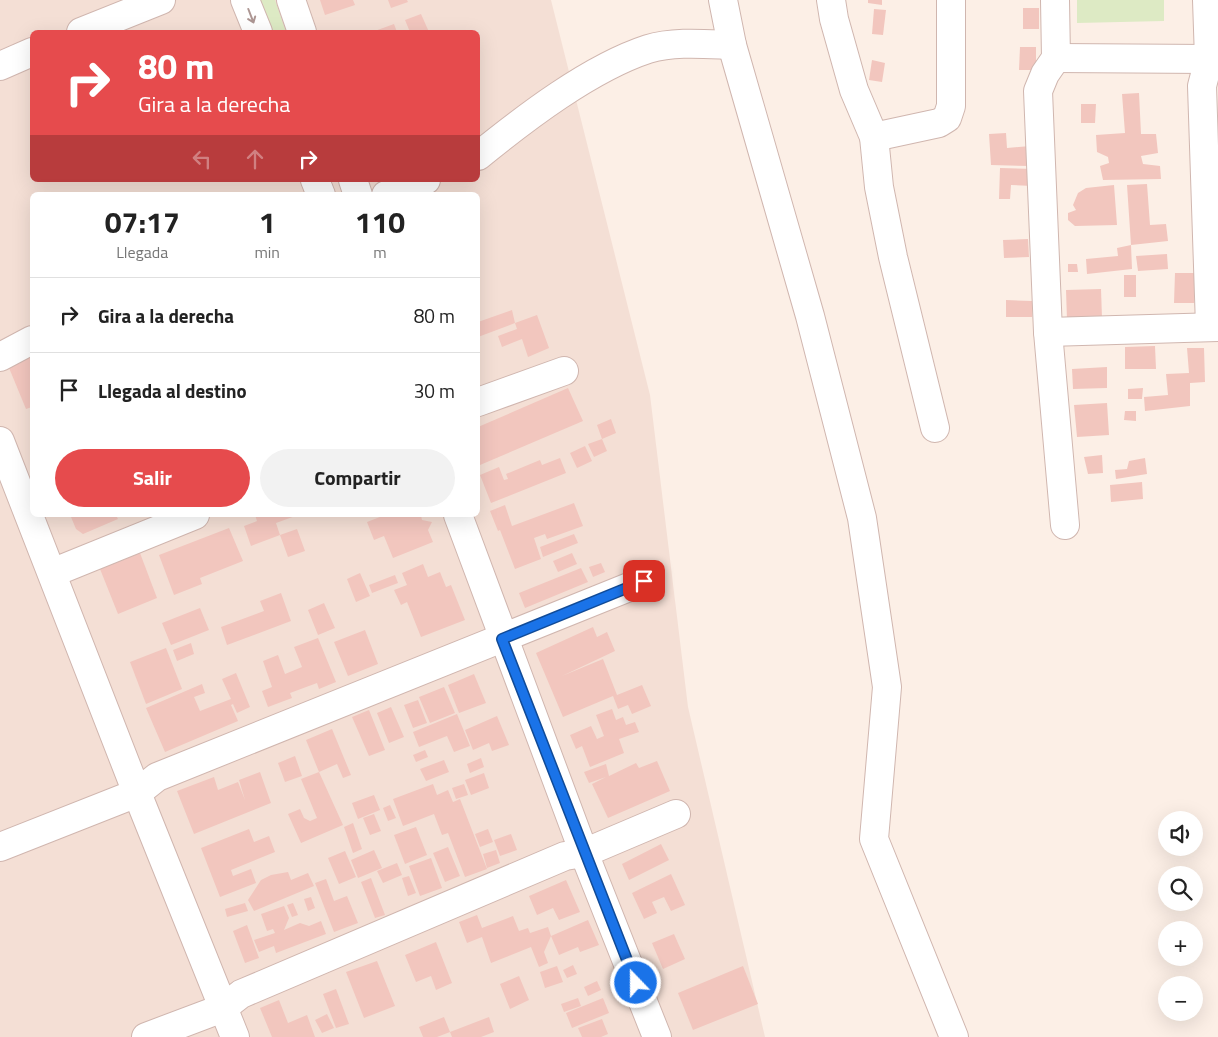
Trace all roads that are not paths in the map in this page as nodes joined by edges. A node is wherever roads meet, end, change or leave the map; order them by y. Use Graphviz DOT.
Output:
graph roads {
  1 [pos="161,0"];
  2 [pos="245,0"];
  3 [pos="291,0"];
  4 [pos="723,0"];
  5 [pos="831,0"];
  6 [pos="950,0"];
  7 [pos="1056,0"];
  8 [pos="1208,0"];
  9 [pos="86,30"];
  10 [pos="257,30"];
  11 [pos="301,30"];
  12 [pos="732,45"];
  13 [pos="30,53"];
  14 [pos="1056,58"];
  15 [pos="1214,60"];
  16 [pos="0,66"];
  17 [pos="874,137"];
  18 [pos="480,154"];
  19 [pos="421,182"];
  20 [pos="394,192"];
  21 [pos="1214,327"];
  22 [pos="1048,332"];
  23 [pos="30,341"];
  24 [pos="0,357"];
  25 [pos="564,370"];
  26 [pos="480,401"];
  27 [pos="935,428"];
  28 [pos="0,441"];
  29 [pos="190,517"];
  30 [pos="459,517"];
  31 [pos="1065,525"];
  32 [pos="52,573"];
  33 [pos="644,581"];
  34 [pos="502,639"];
  35 [pos="137,793"];
  36 [pos="676,814"];
  37 [pos="0,847"];
  38 [pos="584,853"];
  39 [pos="223,1008"];
  40 [pos="146,1037"];
  41 [pos="235,1037"];
  42 [pos="657,1037"];
  43 [pos="954,1037"];
  1 -- 9 [label="street"];
  2 -- 10 [label="street, one-way"];
  3 -- 11 [label="street"];
  4 -- 12 [label="street"];
  5 -- 17 [label="street"];
  6 -- 17 [label="street"];
  7 -- 14 [label="street"];
  8 -- 15 [label="street"];
  12 -- 18 [label="street"];
  12 -- 43 [label="street"];
  13 -- 16 [label="street"];
  14 -- 15 [label="street"];
  14 -- 22 [label="street"];
  15 -- 21 [label="street"];
  17 -- 27 [label="street"];
  19 -- 20 [label="street"];
  21 -- 22 [label="street"];
  22 -- 31 [label="street"];
  23 -- 24 [label="street"];
  25 -- 26 [label="street"];
  28 -- 32 [label="street"];
  29 -- 32 [label="street"];
  30 -- 34 [label="street"];
  32 -- 35 [label="street"];
  33 -- 34 [label="street"];
  34 -- 35 [label="street"];
  34 -- 38 [label="street"];
  35 -- 37 [label="street"];
  35 -- 39 [label="street"];
  36 -- 38 [label="street"];
  38 -- 39 [label="street"];
  38 -- 42 [label="street"];
  39 -- 40 [label="street"];
  39 -- 41 [label="street"];
}
